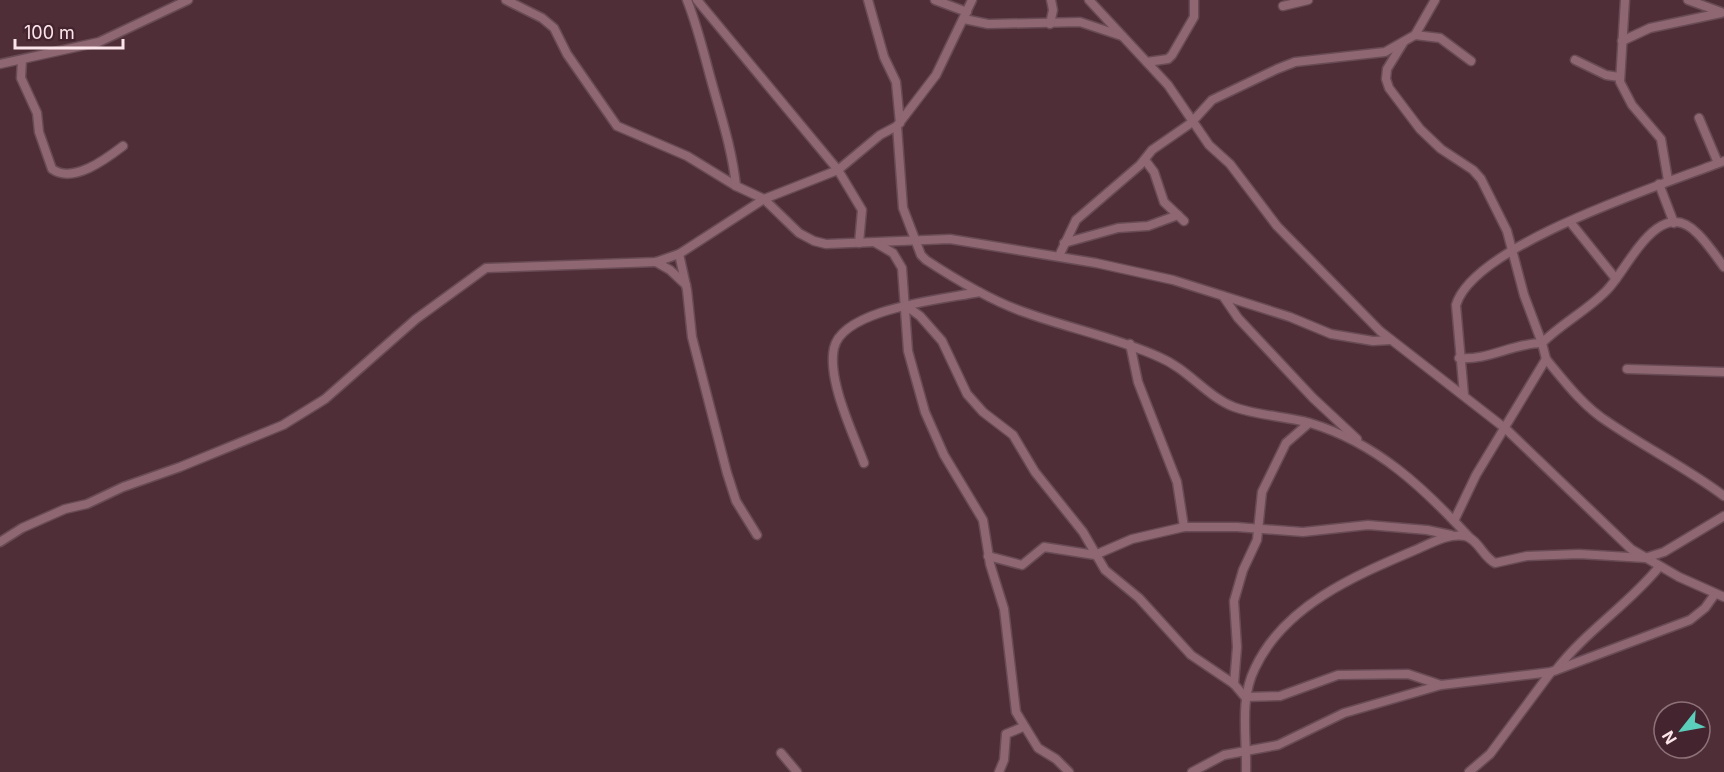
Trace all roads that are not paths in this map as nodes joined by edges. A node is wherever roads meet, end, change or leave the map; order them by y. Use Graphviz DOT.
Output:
graph roads {
  1 [pos="188,0"];
  2 [pos="506,0"];
  3 [pos="687,0"];
  4 [pos="698,0"];
  5 [pos="868,0"];
  6 [pos="935,0"];
  7 [pos="972,0"];
  8 [pos="1051,0"];
  9 [pos="1089,0"];
  10 [pos="1194,0"];
  11 [pos="1308,0"];
  12 [pos="1435,0"];
  13 [pos="1625,0"];
  14 [pos="1689,0"];
  15 [pos="1283,6"];
  16 [pos="1723,13"];
  17 [pos="965,15"];
  18 [pos="1050,24"];
  19 [pos="1415,35"];
  20 [pos="1123,36"];
  21 [pos="1622,41"];
  22 [pos="1403,43"];
  23 [pos="22,60"];
  24 [pos="1575,60"];
  25 [pos="1471,61"];
  26 [pos="1148,62"];
  27 [pos="0,64"];
  28 [pos="1619,77"];
  29 [pos="1699,118"];
  30 [pos="1193,120"];
  31 [pos="899,124"];
  32 [pos="123,146"];
  33 [pos="1145,160"];
  34 [pos="1721,162"];
  35 [pos="838,170"];
  36 [pos="1663,182"];
  37 [pos="736,186"];
  38 [pos="765,199"];
  39 [pos="1571,223"];
  40 [pos="1674,223"];
  41 [pos="914,239"];
  42 [pos="874,242"];
  43 [pos="859,243"];
  44 [pos="1064,243"];
  45 [pos="1514,249"];
  46 [pos="680,254"];
  47 [pos="1059,256"];
  48 [pos="656,262"];
  49 [pos="1724,267"];
  50 [pos="1616,279"];
  51 [pos="686,285"];
  52 [pos="979,292"];
  53 [pos="1223,297"];
  54 [pos="905,305"];
  55 [pos="1391,340"];
  56 [pos="1542,343"];
  57 [pos="1130,345"];
  58 [pos="1459,358"];
  59 [pos="1546,359"];
  60 [pos="1627,369"];
  61 [pos="1724,372"];
  62 [pos="1464,395"];
  63 [pos="1309,423"];
  64 [pos="1506,429"];
  65 [pos="1364,446"];
  66 [pos="864,463"];
  67 [pos="1724,496"];
  68 [pos="1724,516"];
  69 [pos="1454,521"];
  70 [pos="1184,527"];
  71 [pos="1259,528"];
  72 [pos="757,535"];
  73 [pos="1451,535"];
  74 [pos="1470,538"];
  75 [pos="0,542"];
  76 [pos="1095,555"];
  77 [pos="988,556"];
  78 [pos="1645,558"];
  79 [pos="1659,567"];
  80 [pos="1719,596"];
  81 [pos="1553,671"];
  82 [pos="1234,684"];
  83 [pos="1441,685"];
  84 [pos="1245,697"];
  85 [pos="1023,727"];
  86 [pos="1246,752"];
  87 [pos="781,753"];
  88 [pos="797,772"];
  89 [pos="999,772"];
  90 [pos="1069,772"];
  91 [pos="1192,772"];
  92 [pos="1246,772"];
  93 [pos="1469,772"];
  1 -- 23 [label="street"];
  2 -- 37 [label="street"];
  3 -- 37 [label="street"];
  4 -- 35 [label="street"];
  5 -- 31 [label="street"];
  6 -- 17 [label="street"];
  7 -- 17 [label="street"];
  8 -- 18 [label="street"];
  9 -- 20 [label="street"];
  10 -- 26 [label="street"];
  11 -- 15 [label="street"];
  12 -- 19 [label="street"];
  13 -- 21 [label="street"];
  14 -- 16 [label="street"];
  16 -- 21 [label="street"];
  17 -- 18 [label="street"];
  17 -- 31 [label="street"];
  18 -- 20 [label="street"];
  19 -- 22 [label="street"];
  19 -- 25 [label="street"];
  20 -- 26 [label="street"];
  21 -- 28 [label="street"];
  22 -- 30 [label="street"];
  22 -- 45 [label="street"];
  23 -- 27 [label="street"];
  23 -- 32 [label="street"];
  24 -- 28 [label="street"];
  26 -- 30 [label="street"];
  28 -- 36 [label="street"];
  29 -- 34 [label="street"];
  30 -- 33 [label="street"];
  30 -- 55 [label="street"];
  31 -- 35 [label="street"];
  31 -- 41 [label="street"];
  33 -- 44 [label="street"];
  33 -- 44 [label="street"];
  34 -- 36 [label="street"];
  35 -- 38 [label="street"];
  35 -- 43 [label="street"];
  36 -- 39 [label="street"];
  36 -- 40 [label="street"];
  37 -- 38 [label="street"];
  38 -- 43 [label="street"];
  38 -- 46 [label="street"];
  39 -- 45 [label="street"];
  39 -- 50 [label="street"];
  40 -- 49 [label="street"];
  40 -- 50 [label="street"];
  41 -- 42 [label="street"];
  41 -- 47 [label="street"];
  41 -- 52 [label="street"];
  42 -- 43 [label="street"];
  42 -- 54 [label="street"];
  44 -- 47 [label="street"];
  45 -- 56 [label="street"];
  45 -- 58 [label="street"];
  46 -- 48 [label="street"];
  46 -- 51 [label="street"];
  47 -- 53 [label="street"];
  48 -- 51 [label="street"];
  48 -- 75 [label="street"];
  50 -- 56 [label="street"];
  51 -- 72 [label="street"];
  52 -- 54 [label="street"];
  52 -- 57 [label="street"];
  53 -- 55 [label="street"];
  53 -- 65 [label="street"];
  54 -- 66 [label="street"];
  54 -- 76 [label="street"];
  54 -- 77 [label="street"];
  55 -- 62 [label="street"];
  56 -- 58 [label="street"];
  56 -- 59 [label="street"];
  57 -- 63 [label="street"];
  57 -- 70 [label="street"];
  58 -- 62 [label="street"];
  59 -- 64 [label="street"];
  59 -- 67 [label="street"];
  60 -- 61 [label="street"];
  62 -- 64 [label="street"];
  63 -- 65 [label="street"];
  63 -- 71 [label="street"];
  64 -- 69 [label="street"];
  64 -- 78 [label="street"];
  65 -- 69 [label="street"];
  68 -- 78 [label="street"];
  69 -- 74 [label="street"];
  70 -- 71 [label="street"];
  70 -- 76 [label="street"];
  71 -- 73 [label="street"];
  71 -- 82 [label="street"];
  73 -- 74 [label="street"];
  73 -- 84 [label="street"];
  74 -- 78 [label="street"];
  76 -- 77 [label="street"];
  76 -- 82 [label="street"];
  77 -- 85 [label="street"];
  78 -- 79 [label="street"];
  79 -- 80 [label="street"];
  79 -- 81 [label="street"];
  80 -- 81 [label="street"];
  81 -- 83 [label="street"];
  81 -- 93 [label="street"];
  82 -- 84 [label="street"];
  83 -- 84 [label="street"];
  83 -- 86 [label="street"];
  84 -- 86 [label="street"];
  85 -- 89 [label="street"];
  85 -- 90 [label="street"];
  86 -- 91 [label="street"];
  86 -- 92 [label="street"];
  87 -- 88 [label="street"];
}
